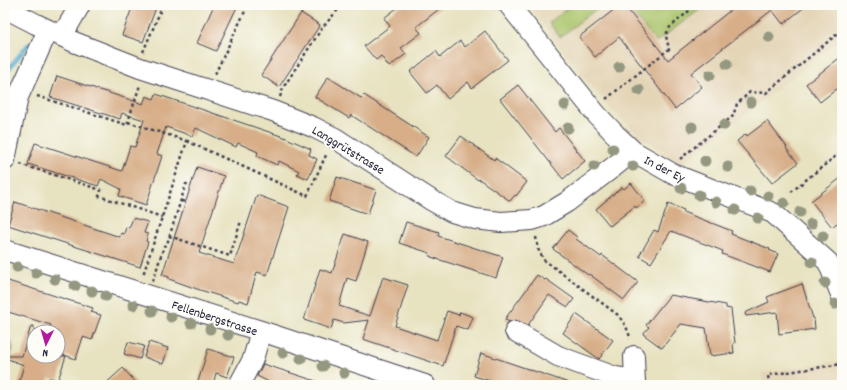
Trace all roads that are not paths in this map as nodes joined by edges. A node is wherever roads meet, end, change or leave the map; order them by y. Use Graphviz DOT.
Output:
graph roads {
  1 [pos="80,5"];
  2 [pos="509,5"];
  3 [pos="5,8"];
  4 [pos="55,33"];
  5 [pos="633,151"];
  6 [pos="5,160"];
  7 [pos="5,250"];
  8 [pos="835,256"];
  9 [pos="842,297"];
  10 [pos="261,331"];
  11 [pos="515,331"];
  12 [pos="634,356"];
  13 [pos="635,382"];
  14 [pos="239,385"];
  15 [pos="425,385"];
  1 -- 4 [label="street"];
  2 -- 5 [label="street, In der Ey"];
  3 -- 4 [label="street, Langgrütstrasse"];
  4 -- 5 [label="street, Langgrütstrasse"];
  4 -- 6 [label="street"];
  5 -- 8 [label="street, In der Ey"];
  7 -- 10 [label="street, Fellenbergstrasse"];
  8 -- 9 [label="street, In der Ey"];
  10 -- 14 [label="street"];
  10 -- 15 [label="street, Fellenbergstrasse"];
  11 -- 13 [label="street"];
  12 -- 13 [label="street"];
}
